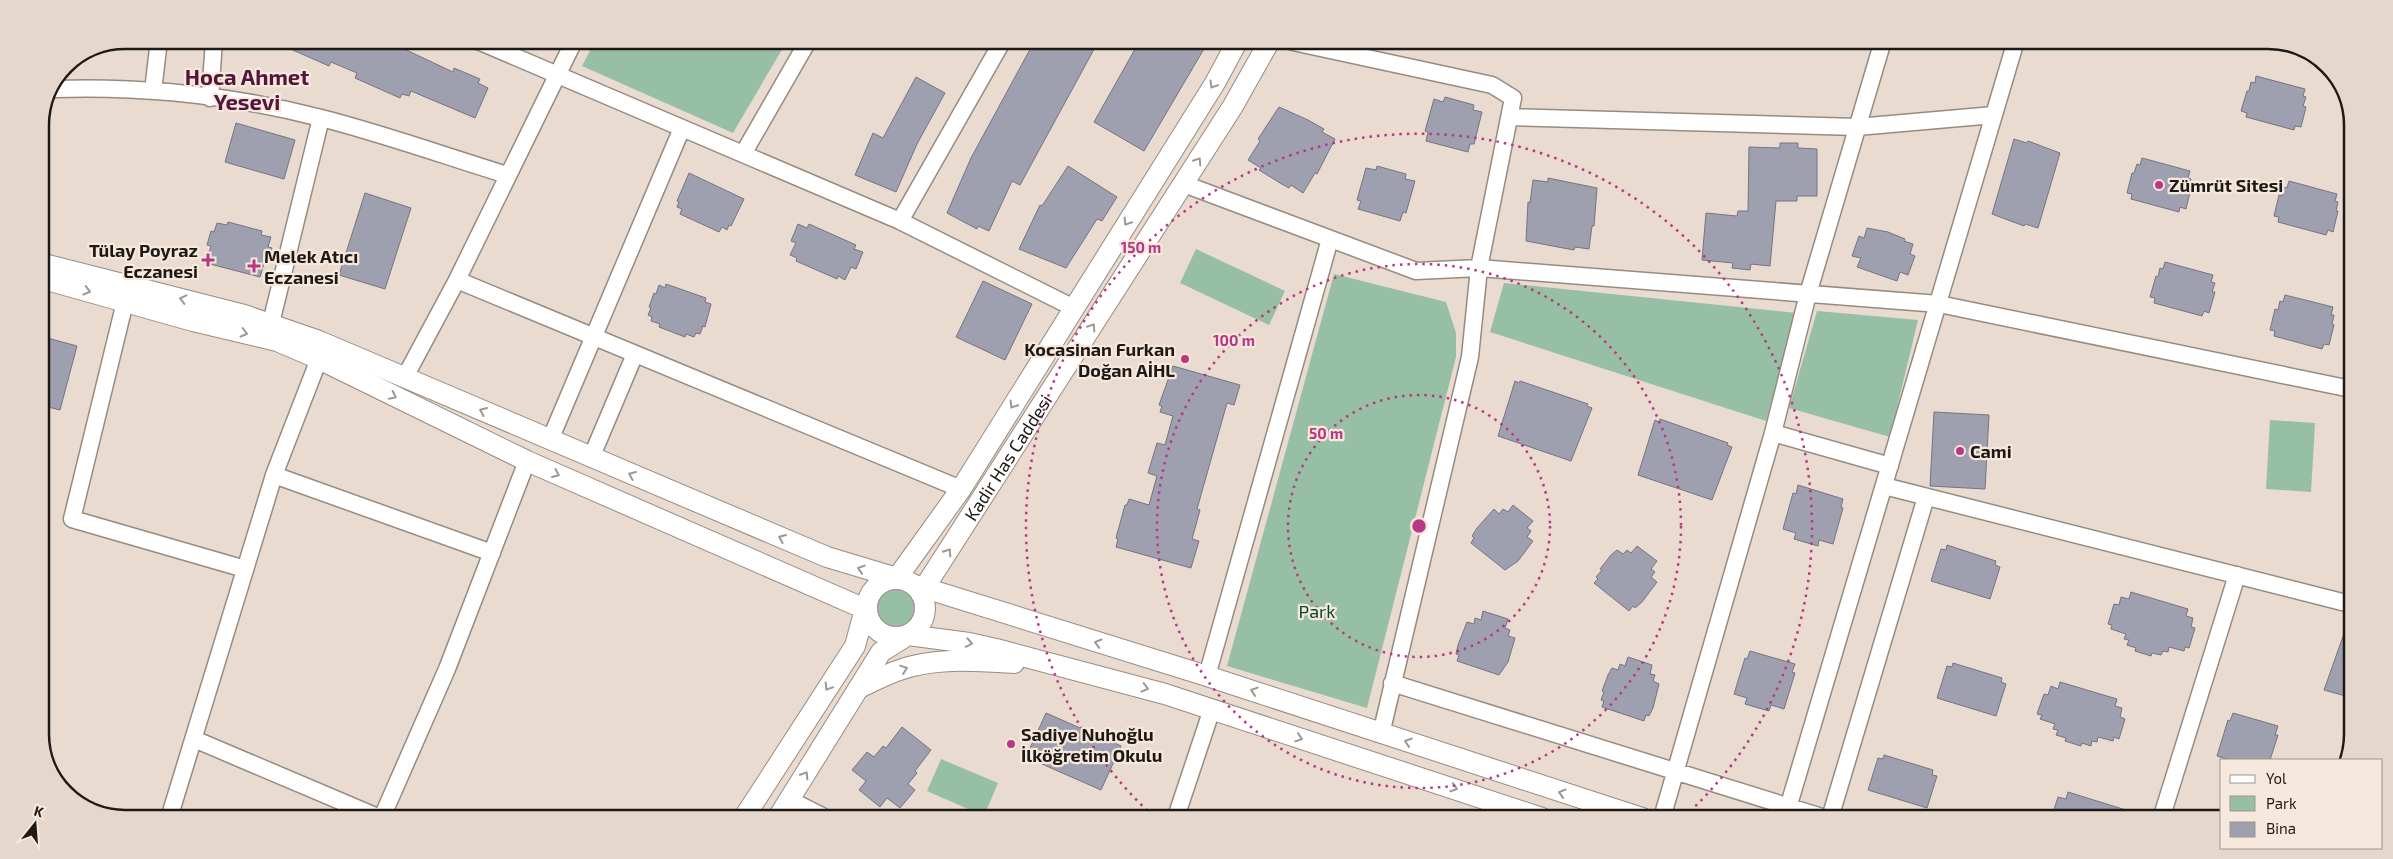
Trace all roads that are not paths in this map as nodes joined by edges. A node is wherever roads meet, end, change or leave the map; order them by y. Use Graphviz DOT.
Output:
graph roads {
  1 [pos="158,49"];
  2 [pos="213,49"];
  3 [pos="497,49"];
  4 [pos="570,49"];
  5 [pos="803,49"];
  6 [pos="998,49"];
  7 [pos="1233,49"];
  8 [pos="1265,49"];
  9 [pos="1325,49"];
  10 [pos="1880,49"];
  11 [pos="2014,49"];
  12 [pos="558,75"];
  13 [pos="59,89"];
  14 [pos="154,91"];
  15 [pos="210,98"];
  16 [pos="1994,115"];
  17 [pos="1510,117"];
  18 [pos="321,118"];
  19 [pos="1857,127"];
  20 [pos="682,128"];
  21 [pos="743,154"];
  22 [pos="507,174"];
  23 [pos="1184,184"];
  24 [pos="900,221"];
  25 [pos="1330,239"];
  26 [pos="49,265"];
  27 [pos="1479,268"];
  28 [pos="457,280"];
  29 [pos="49,281"];
  30 [pos="1808,294"];
  31 [pos="125,302"];
  32 [pos="1938,304"];
  33 [pos="1074,308"];
  34 [pos="271,323"];
  35 [pos="594,336"];
  36 [pos="319,350"];
  37 [pos="635,354"];
  38 [pos="405,377"];
  39 [pos="2344,388"];
  40 [pos="1773,433"];
  41 [pos="550,440"];
  42 [pos="591,458"];
  43 [pos="527,461"];
  44 [pos="1890,466"];
  45 [pos="274,475"];
  46 [pos="1884,486"];
  47 [pos="962,489"];
  48 [pos="1926,497"];
  49 [pos="492,553"];
  50 [pos="244,569"];
  51 [pos="2237,575"];
  52 [pos="914,586"];
  53 [pos="2344,602"];
  54 [pos="865,609"];
  55 [pos="908,635"];
  56 [pos="1063,667"];
  57 [pos="1207,676"];
  58 [pos="1392,683"];
  59 [pos="859,688"];
  60 [pos="1212,709"];
  61 [pos="1381,734"];
  62 [pos="194,739"];
  63 [pos="1674,771"];
  64 [pos="785,808"];
  65 [pos="172,810"];
  66 [pos="361,810"];
  67 [pos="385,810"];
  68 [pos="749,810"];
  69 [pos="1178,810"];
  70 [pos="1518,810"];
  71 [pos="1617,810"];
  72 [pos="1664,810"];
  73 [pos="1781,810"];
  74 [pos="1788,810"];
  75 [pos="1832,810"];
  76 [pos="2164,810"];
  1 -- 14 [label="street"];
  2 -- 15 [label="street"];
  3 -- 12 [label="street"];
  4 -- 12 [label="street"];
  5 -- 21 [label="street"];
  6 -- 24 [label="street"];
  7 -- 33 [label="street, Kadir Has Caddesi, one-way"];
  23 -- 8 [label="street, Kadir Has Caddesi, one-way"];
  9 -- 17 [label="street"];
  10 -- 19 [label="street"];
  11 -- 16 [label="street"];
  12 -- 20 [label="street"];
  12 -- 22 [label="street"];
  13 -- 14 [label="street"];
  14 -- 15 [label="street"];
  15 -- 18 [label="street"];
  16 -- 19 [label="street"];
  16 -- 32 [label="street"];
  17 -- 19 [label="street"];
  17 -- 27 [label="street"];
  18 -- 22 [label="street"];
  18 -- 34 [label="street"];
  19 -- 30 [label="street"];
  20 -- 21 [label="street"];
  20 -- 35 [label="street"];
  21 -- 24 [label="street"];
  22 -- 28 [label="street"];
  23 -- 25 [label="street"];
  52 -- 23 [label="street, Kadir Has Caddesi, one-way"];
  24 -- 33 [label="street"];
  25 -- 27 [label="street"];
  25 -- 57 [label="street"];
  34 -- 26 [label="street, one-way"];
  27 -- 30 [label="street"];
  27 -- 58 [label="street"];
  28 -- 35 [label="street"];
  28 -- 38 [label="street"];
  29 -- 31 [label="street, one-way"];
  30 -- 32 [label="street"];
  30 -- 40 [label="street"];
  31 -- 36 [label="street, one-way"];
  31 -- 50 [label="street"];
  32 -- 39 [label="street"];
  32 -- 44 [label="street"];
  33 -- 47 [label="street, Kadir Has Caddesi, one-way"];
  34 -- 36 [label="street"];
  35 -- 37 [label="street"];
  35 -- 41 [label="street"];
  36 -- 38 [label="street"];
  36 -- 43 [label="street, one-way"];
  36 -- 45 [label="street"];
  37 -- 42 [label="street"];
  37 -- 47 [label="street"];
  41 -- 38 [label="street, one-way"];
  40 -- 44 [label="street"];
  40 -- 63 [label="street"];
  41 -- 42 [label="street"];
  52 -- 42 [label="street, one-way"];
  43 -- 49 [label="street"];
  43 -- 54 [label="street, one-way"];
  44 -- 46 [label="street"];
  45 -- 49 [label="street"];
  45 -- 50 [label="street"];
  46 -- 48 [label="street"];
  46 -- 74 [label="street"];
  47 -- 52 [label="street, Kadir Has Caddesi"];
  48 -- 51 [label="street"];
  48 -- 75 [label="street"];
  49 -- 67 [label="street"];
  50 -- 62 [label="street"];
  51 -- 53 [label="street"];
  51 -- 76 [label="street"];
  52 -- 54 [label="street"];
  52 -- 55 [label="street"];
  57 -- 52 [label="street, one-way"];
  54 -- 55 [label="street"];
  54 -- 68 [label="street, one-way"];
  55 -- 56 [label="street, one-way"];
  55 -- 59 [label="street"];
  59 -- 56 [label="street, one-way"];
  56 -- 60 [label="street, one-way"];
  61 -- 57 [label="street, one-way"];
  58 -- 61 [label="street"];
  58 -- 63 [label="street"];
  64 -- 59 [label="street, one-way"];
  60 -- 69 [label="street"];
  60 -- 70 [label="street, one-way"];
  71 -- 61 [label="street, one-way"];
  62 -- 65 [label="street"];
  62 -- 66 [label="street"];
  63 -- 72 [label="street"];
  63 -- 73 [label="street"];
}
